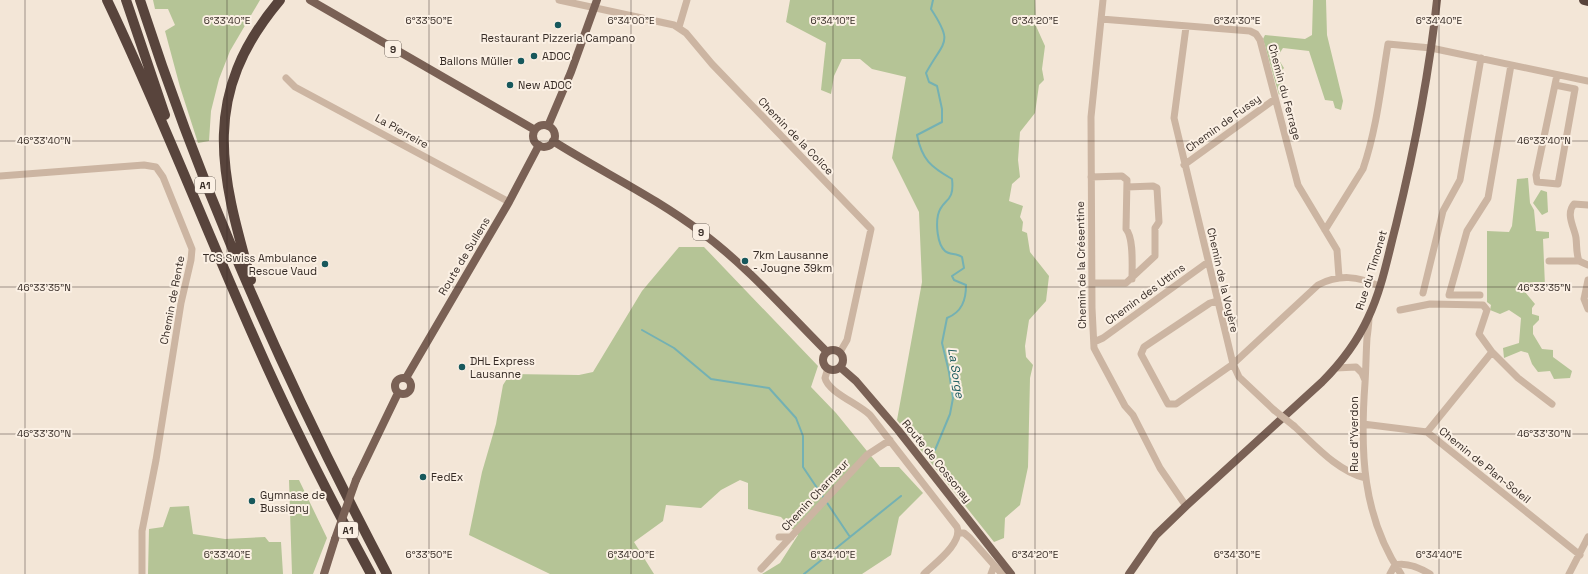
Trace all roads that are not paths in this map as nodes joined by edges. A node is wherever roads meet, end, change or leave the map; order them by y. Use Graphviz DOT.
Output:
graph roads {
  1 [pos="107,0"];
  2 [pos="126,0"];
  3 [pos="140,0"];
  4 [pos="280,0"];
  5 [pos="310,0"];
  6 [pos="559,0"];
  7 [pos="687,0"];
  8 [pos="1103,0"];
  9 [pos="1437,0"];
  10 [pos="1584,0"];
  11 [pos="1588,1"];
  12 [pos="596,4"];
  13 [pos="1101,19"];
  14 [pos="679,27"];
  15 [pos="1186,27"];
  16 [pos="1431,48"];
  17 [pos="1481,58"];
  18 [pos="1511,65"];
  19 [pos="1557,75"];
  20 [pos="286,78"];
  21 [pos="1588,81"];
  22 [pos="1555,85"];
  23 [pos="1275,99"];
  24 [pos="548,126"];
  25 [pos="535,130"];
  26 [pos="553,141"];
  27 [pos="539,145"];
  28 [pos="179,159"];
  29 [pos="1184,165"];
  30 [pos="0,176"];
  31 [pos="1090,177"];
  32 [pos="1127,187"];
  33 [pos="509,202"];
  34 [pos="1588,205"];
  35 [pos="1325,230"];
  36 [pos="1549,261"];
  37 [pos="1579,261"];
  38 [pos="1208,262"];
  39 [pos="1588,265"];
  40 [pos="1339,277"];
  41 [pos="1132,279"];
  42 [pos="1588,280"];
  43 [pos="1092,283"];
  44 [pos="1380,286"];
  45 [pos="1423,293"];
  46 [pos="1480,295"];
  47 [pos="1217,302"];
  48 [pos="1588,309"];
  49 [pos="1400,310"];
  50 [pos="261,315"];
  51 [pos="1369,316"];
  52 [pos="1094,342"];
  53 [pos="827,352"];
  54 [pos="840,352"];
  55 [pos="1492,352"];
  56 [pos="1233,364"];
  57 [pos="840,367"];
  58 [pos="828,368"];
  59 [pos="1336,368"];
  60 [pos="406,378"];
  61 [pos="1365,382"];
  62 [pos="398,393"];
  63 [pos="1552,404"];
  64 [pos="1363,424"];
  65 [pos="1427,432"];
  66 [pos="890,440"];
  67 [pos="1365,478"];
  68 [pos="1186,506"];
  69 [pos="958,532"];
  70 [pos="779,537"];
  71 [pos="791,537"];
  72 [pos="1588,537"];
  73 [pos="1580,555"];
  74 [pos="1395,565"];
  75 [pos="994,566"];
  76 [pos="761,569"];
  77 [pos="142,574"];
  78 [pos="324,574"];
  79 [pos="371,574"];
  80 [pos="387,574"];
  81 [pos="924,574"];
  82 [pos="991,574"];
  83 [pos="1002,574"];
  84 [pos="1011,574"];
  85 [pos="1129,574"];
  86 [pos="1390,574"];
  87 [pos="1401,574"];
  88 [pos="1430,574"];
  89 [pos="1569,574"];
  1 -- 28 [label="highway"];
  2 -- 28 [label="highway, A1"];
  3 -- 50 [label="highway, A1"];
  4 -- 50 [label="highway"];
  5 -- 25 [label="main road, 9"];
  6 -- 12 [label="street"];
  7 -- 14 [label="street"];
  8 -- 13 [label="street, Chemin de la Crésentine"];
  9 -- 16 [label="main road, Rue du Timonet"];
  10 -- 11 [label="highway"];
  12 -- 14 [label="street"];
  12 -- 24 [label="main road"];
  13 -- 15 [label="street, Chemin du Ferrage"];
  13 -- 31 [label="street, Chemin de la Crésentine"];
  14 -- 54 [label="street, Chemin de la Colice"];
  15 -- 23 [label="street, Chemin du Ferrage"];
  15 -- 29 [label="street, Chemin de la Voyère"];
  16 -- 17 [label="street"];
  16 -- 35 [label="street"];
  16 -- 44 [label="main road, Rue du Timonet"];
  17 -- 18 [label="street"];
  17 -- 45 [label="street"];
  18 -- 19 [label="street"];
  18 -- 46 [label="street"];
  19 -- 21 [label="street"];
  19 -- 22 [label="street"];
  20 -- 33 [label="street, La Pierreire"];
  22 -- 22 [label="street"];
  23 -- 29 [label="street, Chemin de Fussy"];
  23 -- 35 [label="street, Chemin du Ferrage"];
  24 -- 25 [label="main road"];
  24 -- 26 [label="main road"];
  25 -- 27 [label="main road"];
  26 -- 27 [label="main road"];
  26 -- 53 [label="main road, 9"];
  27 -- 33 [label="main road, Route de Sullens"];
  28 -- 79 [label="highway, A1"];
  29 -- 38 [label="street, Chemin de la Voyère"];
  30 -- 77 [label="street, Chemin de Rente"];
  31 -- 32 [label="street"];
  31 -- 43 [label="street, Chemin de la Crésentine"];
  32 -- 41 [label="street"];
  32 -- 41 [label="street"];
  33 -- 60 [label="main road, Route de Sullens"];
  34 -- 37 [label="street"];
  35 -- 40 [label="street, Chemin du Ferrage"];
  36 -- 37 [label="street"];
  37 -- 39 [label="street"];
  38 -- 47 [label="street, Chemin de la Voyère"];
  38 -- 52 [label="street, Chemin des Uttins"];
  40 -- 44 [label="street"];
  40 -- 56 [label="street"];
  41 -- 43 [label="street"];
  42 -- 48 [label="street"];
  43 -- 52 [label="street, Chemin de la Crésentine"];
  44 -- 51 [label="main road, Rue du Timonet"];
  47 -- 56 [label="street, Chemin de la Voyère"];
  47 -- 56 [label="street"];
  49 -- 55 [label="street"];
  50 -- 80 [label="highway, A1"];
  51 -- 59 [label="main road, Rue du Timonet"];
  51 -- 61 [label="street, Rue d'Yverdon"];
  52 -- 68 [label="street, Chemin de la Crésentine"];
  53 -- 54 [label="main road"];
  53 -- 58 [label="main road"];
  54 -- 57 [label="main road"];
  55 -- 63 [label="street"];
  55 -- 65 [label="street"];
  56 -- 67 [label="street, Chemin de la Voyère, bridge"];
  57 -- 58 [label="main road"];
  57 -- 84 [label="main road, Route de Cossonay"];
  58 -- 66 [label="street"];
  59 -- 61 [label="street, Rue d'Yverdon"];
  59 -- 68 [label="main road, Rue du Timonet"];
  60 -- 62 [label="main road"];
  60 -- 62 [label="main road"];
  61 -- 64 [label="street, Rue d'Yverdon"];
  62 -- 78 [label="main road, bridge"];
  64 -- 65 [label="street, Chemin de Plan-Soleil"];
  64 -- 67 [label="street, Rue d'Yverdon"];
  65 -- 73 [label="street, Chemin de Plan-Soleil"];
  66 -- 69 [label="street"];
  66 -- 71 [label="street, Chemin Charmeur"];
  67 -- 74 [label="street, Rue d'Yverdon"];
  68 -- 85 [label="main road, Rue du Timonet"];
  69 -- 75 [label="street"];
  69 -- 81 [label="street"];
  70 -- 71 [label="street"];
  71 -- 76 [label="street, Chemin Charmeur"];
  72 -- 73 [label="street"];
  73 -- 89 [label="street"];
  74 -- 86 [label="street"];
  74 -- 87 [label="street, Rue d'Yverdon"];
  74 -- 88 [label="street"];
  75 -- 82 [label="street"];
  75 -- 83 [label="street"];
}
